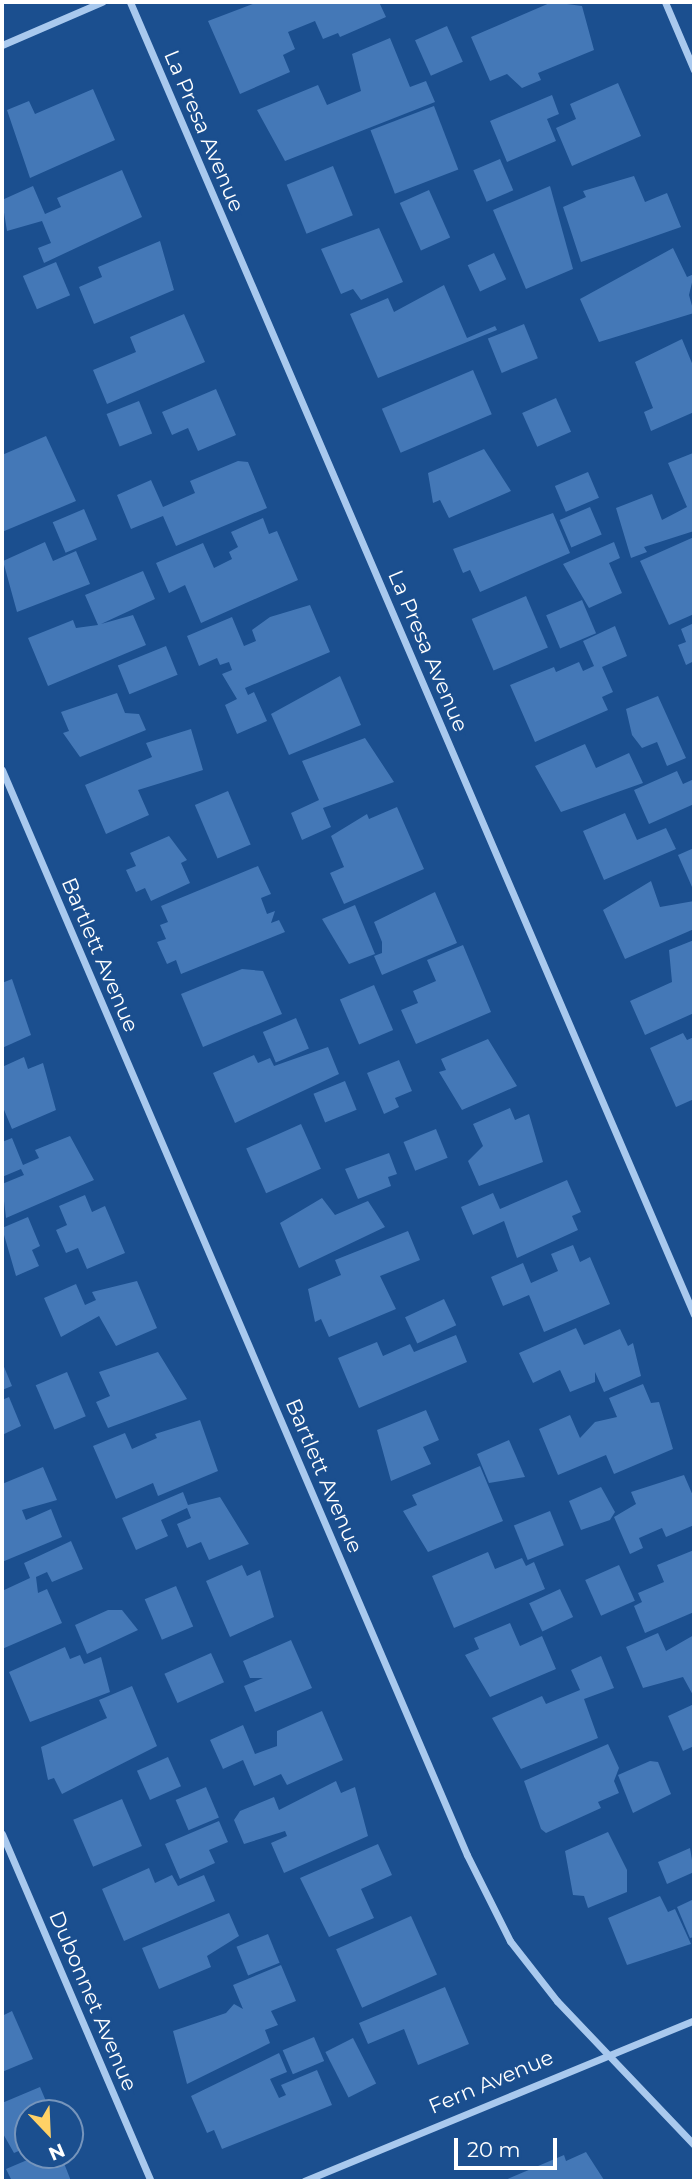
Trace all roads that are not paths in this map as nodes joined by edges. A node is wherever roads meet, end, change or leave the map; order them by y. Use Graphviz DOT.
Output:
graph roads {
  1 [pos="102,2"];
  2 [pos="130,2"];
  3 [pos="665,2"];
  4 [pos="2,45"];
  5 [pos="694,70"];
  6 [pos="2,770"];
  7 [pos="694,1315"];
  8 [pos="2,1834"];
  9 [pos="694,2020"];
  10 [pos="606,2053"];
  11 [pos="694,2145"];
  12 [pos="151,2181"];
  13 [pos="304,2181"];
  1 -- 4 [label="street"];
  2 -- 7 [label="street, La Presa Avenue"];
  3 -- 5 [label="street"];
  6 -- 10 [label="street, Bartlett Avenue"];
  8 -- 12 [label="street, Dubonnet Avenue"];
  9 -- 10 [label="street, Fern Avenue"];
  10 -- 11 [label="street, Bartlett Avenue"];
  10 -- 13 [label="street, Fern Avenue"];
}
